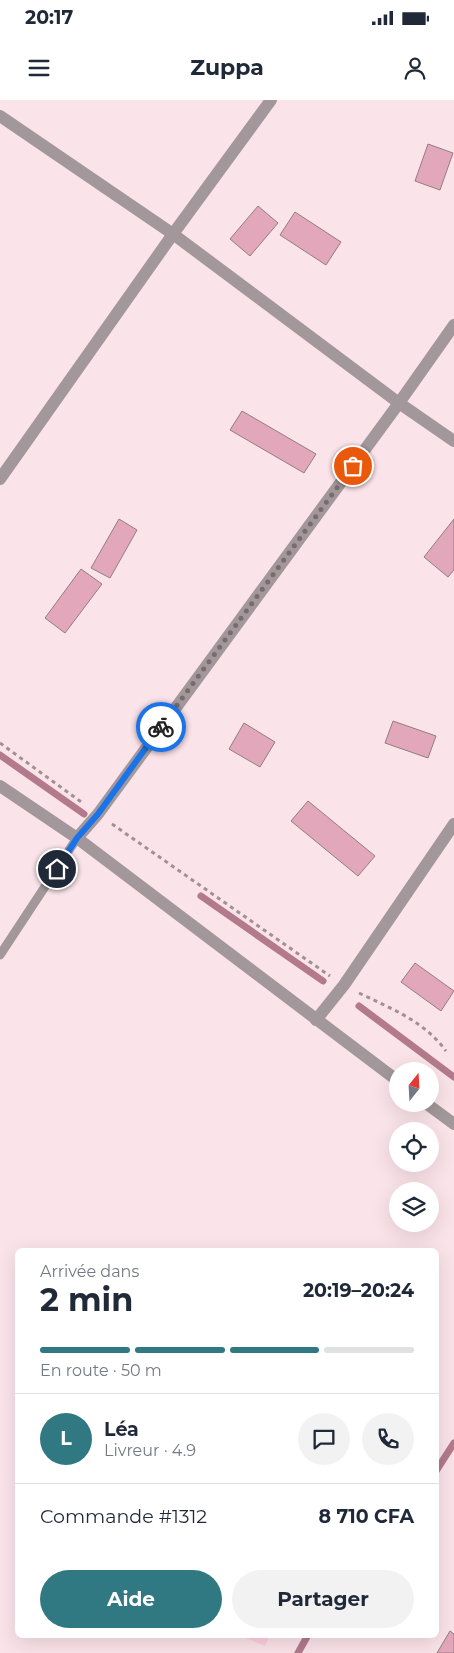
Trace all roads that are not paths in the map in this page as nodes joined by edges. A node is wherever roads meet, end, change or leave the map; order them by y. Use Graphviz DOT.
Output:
graph roads {
  1 [pos="271,100"];
  2 [pos="0,116"];
  3 [pos="173,234"];
  4 [pos="454,325"];
  5 [pos="399,402"];
  6 [pos="454,441"];
  7 [pos="0,479"];
  8 [pos="0,786"];
  9 [pos="454,824"];
  10 [pos="77,838"];
  11 [pos="0,955"];
  12 [pos="316,1020"];
  13 [pos="389,1074"];
  14 [pos="438,1112"];
  15 [pos="454,1124"];
  1 -- 3 [label="street"];
  2 -- 3 [label="street"];
  3 -- 5 [label="street"];
  3 -- 7 [label="street"];
  4 -- 5 [label="street"];
  5 -- 6 [label="street"];
  5 -- 10 [label="street"];
  8 -- 10 [label="street"];
  9 -- 12 [label="street"];
  10 -- 11 [label="lane"];
  10 -- 12 [label="street"];
  12 -- 13 [label="street"];
  14 -- 15 [label="street"];
}
